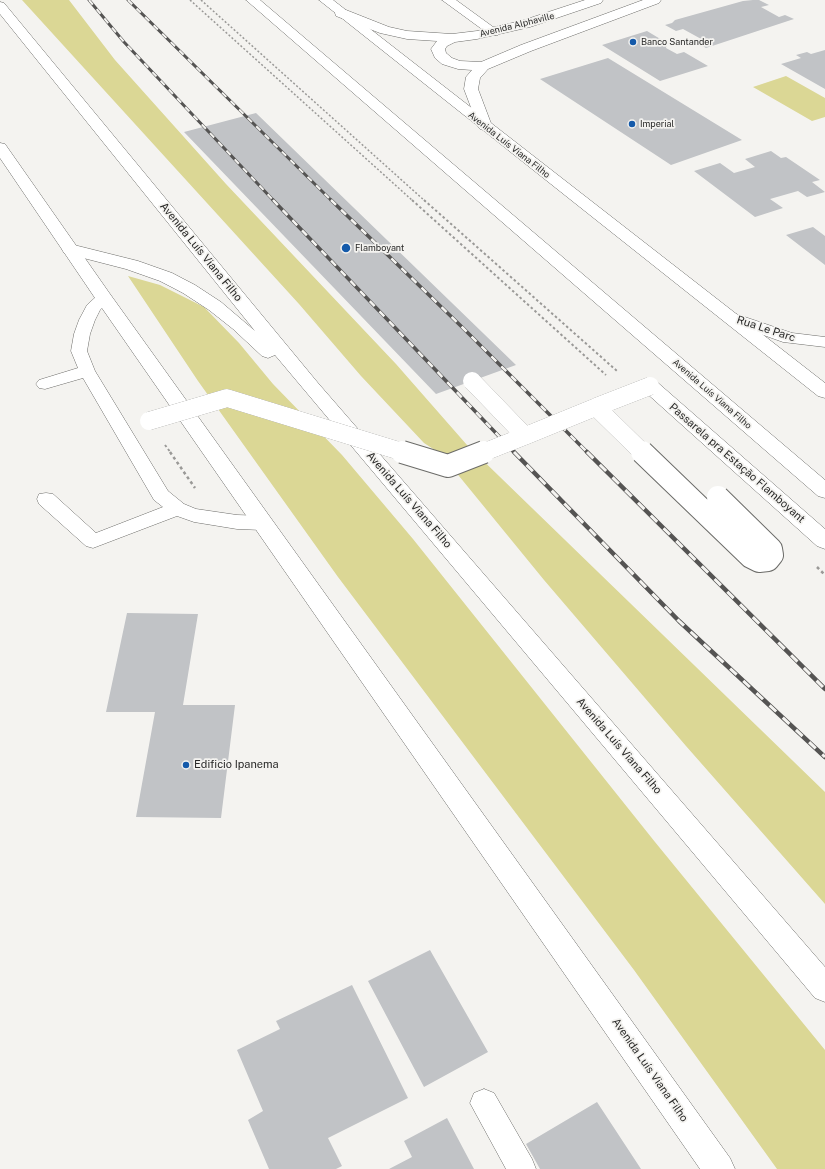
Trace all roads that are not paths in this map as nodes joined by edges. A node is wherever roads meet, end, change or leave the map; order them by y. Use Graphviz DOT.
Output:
graph roads {
  1 [pos="252,0"];
  2 [pos="325,0"];
  3 [pos="448,0"];
  4 [pos="597,0"];
  5 [pos="655,0"];
  6 [pos="0,6"];
  7 [pos="341,13"];
  8 [pos="494,32"];
  9 [pos="452,38"];
  10 [pos="483,66"];
  11 [pos="485,126"];
  12 [pos="0,147"];
  13 [pos="70,249"];
  14 [pos="104,298"];
  15 [pos="730,317"];
  16 [pos="825,342"];
  17 [pos="87,371"];
  18 [pos="472,381"];
  19 [pos="45,384"];
  20 [pos="311,387"];
  21 [pos="825,392"];
  22 [pos="596,407"];
  23 [pos="149,421"];
  24 [pos="525,436"];
  25 [pos="825,491"];
  26 [pos="718,497"];
  27 [pos="46,499"];
  28 [pos="177,509"];
  29 [pos="263,523"];
  30 [pos="825,541"];
  31 [pos="825,988"];
  32 [pos="484,1103"];
  33 [pos="522,1169"];
  34 [pos="719,1169"];
  1 -- 25 [label="main road, Avenida Luís Viana Filho"];
  2 -- 7 [label="main road, Avenida Luís Viana Filho"];
  3 -- 8 [label="lane"];
  4 -- 8 [label="main road, Avenida Alphaville"];
  5 -- 10 [label="main road, Avenida Alphaville"];
  6 -- 20 [label="main road, Avenida Luís Viana Filho"];
  7 -- 9 [label="main road, Avenida Alphaville"];
  7 -- 11 [label="main road, Avenida Luís Viana Filho"];
  8 -- 9 [label="main road, Avenida Alphaville"];
  9 -- 10 [label="main road"];
  10 -- 11 [label="main road"];
  11 -- 15 [label="main road, Avenida Luís Viana Filho"];
  12 -- 13 [label="main road, Avenida Luís Viana Filho"];
  13 -- 14 [label="main road, Avenida Luís Viana Filho"];
  13 -- 20 [label="main road"];
  14 -- 17 [label="lane"];
  14 -- 29 [label="main road, Avenida Luís Viana Filho"];
  15 -- 16 [label="main road, Rua Le Parc"];
  15 -- 21 [label="main road, Avenida Luís Viana Filho"];
  17 -- 19 [label="lane"];
  17 -- 28 [label="lane"];
  18 -- 24 [label="main road, bridge"];
  20 -- 31 [label="main road, Avenida Luís Viana Filho"];
  22 -- 24 [label="main road, bridge"];
  22 -- 26 [label="main road, bridge"];
  22 -- 30 [label="main road, Passarela pra Estação Flamboyant, bridge"];
  23 -- 24 [label="main road, bridge"];
  27 -- 28 [label="lane"];
  28 -- 29 [label="lane"];
  29 -- 34 [label="main road, Avenida Luís Viana Filho"];
  32 -- 33 [label="lane"];
}
